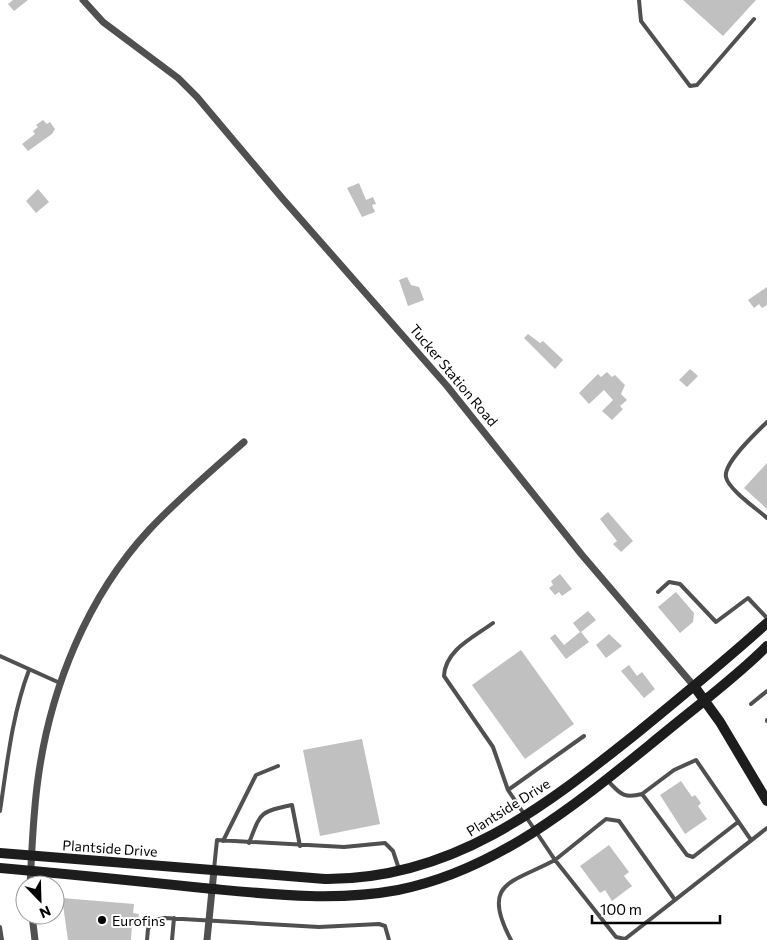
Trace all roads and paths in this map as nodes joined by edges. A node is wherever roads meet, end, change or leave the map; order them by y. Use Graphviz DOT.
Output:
graph roads {
  1 [pos="83,0"];
  2 [pos="639,0"];
  3 [pos="754,19"];
  4 [pos="767,422"];
  5 [pos="244,442"];
  6 [pos="767,518"];
  7 [pos="658,592"];
  8 [pos="767,618"];
  9 [pos="493,623"];
  10 [pos="767,623"];
  11 [pos="767,646"];
  12 [pos="0,656"];
  13 [pos="29,670"];
  14 [pos="60,683"];
  15 [pos="694,686"];
  16 [pos="767,691"];
  17 [pos="705,700"];
  18 [pos="751,704"];
  19 [pos="584,736"];
  20 [pos="278,766"];
  21 [pos="607,780"];
  22 [pos="508,790"];
  23 [pos="642,794"];
  24 [pos="767,801"];
  25 [pos="0,811"];
  26 [pos="526,816"];
  27 [pos="738,822"];
  28 [pos="767,828"];
  29 [pos="535,830"];
  30 [pos="751,840"];
  31 [pos="223,841"];
  32 [pos="249,843"];
  33 [pos="300,846"];
  34 [pos="0,853"];
  35 [pos="31,856"];
  36 [pos="555,860"];
  37 [pos="0,868"];
  38 [pos="214,870"];
  39 [pos="30,871"];
  40 [pos="399,872"];
  41 [pos="30,875"];
  42 [pos="212,889"];
  43 [pos="675,900"];
  44 [pos="174,918"];
  45 [pos="209,919"];
  46 [pos="33,925"];
  47 [pos="0,927"];
  48 [pos="621,939"];
  49 [pos="2,940"];
  50 [pos="35,940"];
  51 [pos="147,940"];
  52 [pos="172,940"];
  53 [pos="207,940"];
  54 [pos="389,940"];
  55 [pos="511,940"];
  1 -- 15 [label="street, Tucker Station Road"];
  2 -- 3 [label="lane"];
  4 -- 6 [label="lane"];
  5 -- 14 [label="street"];
  7 -- 8 [label="lane"];
  9 -- 22 [label="lane"];
  10 -- 15 [label="street, Plantside Drive"];
  11 -- 17 [label="street"];
  12 -- 13 [label="lane"];
  13 -- 14 [label="lane"];
  13 -- 25 [label="lane"];
  14 -- 35 [label="street"];
  15 -- 17 [label="street, Tucker Station Road"];
  15 -- 26 [label="street, Plantside Drive"];
  16 -- 18 [label="lane"];
  17 -- 21 [label="street"];
  17 -- 24 [label="street, Tucker Station Road"];
  19 -- 22 [label="lane"];
  20 -- 31 [label="lane"];
  21 -- 23 [label="lane"];
  21 -- 29 [label="street"];
  22 -- 26 [label="lane"];
  23 -- 27 [label="lane"];
  23 -- 27 [label="lane"];
  26 -- 29 [label="lane"];
  26 -- 40 [label="street, Plantside Drive"];
  27 -- 30 [label="lane"];
  28 -- 30 [label="lane"];
  29 -- 36 [label="lane"];
  29 -- 42 [label="street"];
  30 -- 43 [label="lane"];
  31 -- 32 [label="lane"];
  31 -- 38 [label="lane"];
  32 -- 33 [label="lane"];
  32 -- 33 [label="lane"];
  33 -- 40 [label="lane"];
  34 -- 35 [label="street, Plantside Drive"];
  35 -- 38 [label="street, Plantside Drive"];
  35 -- 39 [label="street"];
  36 -- 43 [label="lane"];
  36 -- 48 [label="lane"];
  36 -- 55 [label="lane"];
  37 -- 39 [label="street"];
  38 -- 40 [label="street, Plantside Drive"];
  38 -- 42 [label="street"];
  39 -- 41 [label="street"];
  39 -- 42 [label="street"];
  42 -- 45 [label="street"];
  43 -- 48 [label="lane"];
  44 -- 45 [label="lane"];
  44 -- 51 [label="lane"];
  44 -- 52 [label="lane"];
  45 -- 53 [label="street"];
  45 -- 54 [label="lane"];
  46 -- 50 [label="street"];
  47 -- 49 [label="lane"];
}
